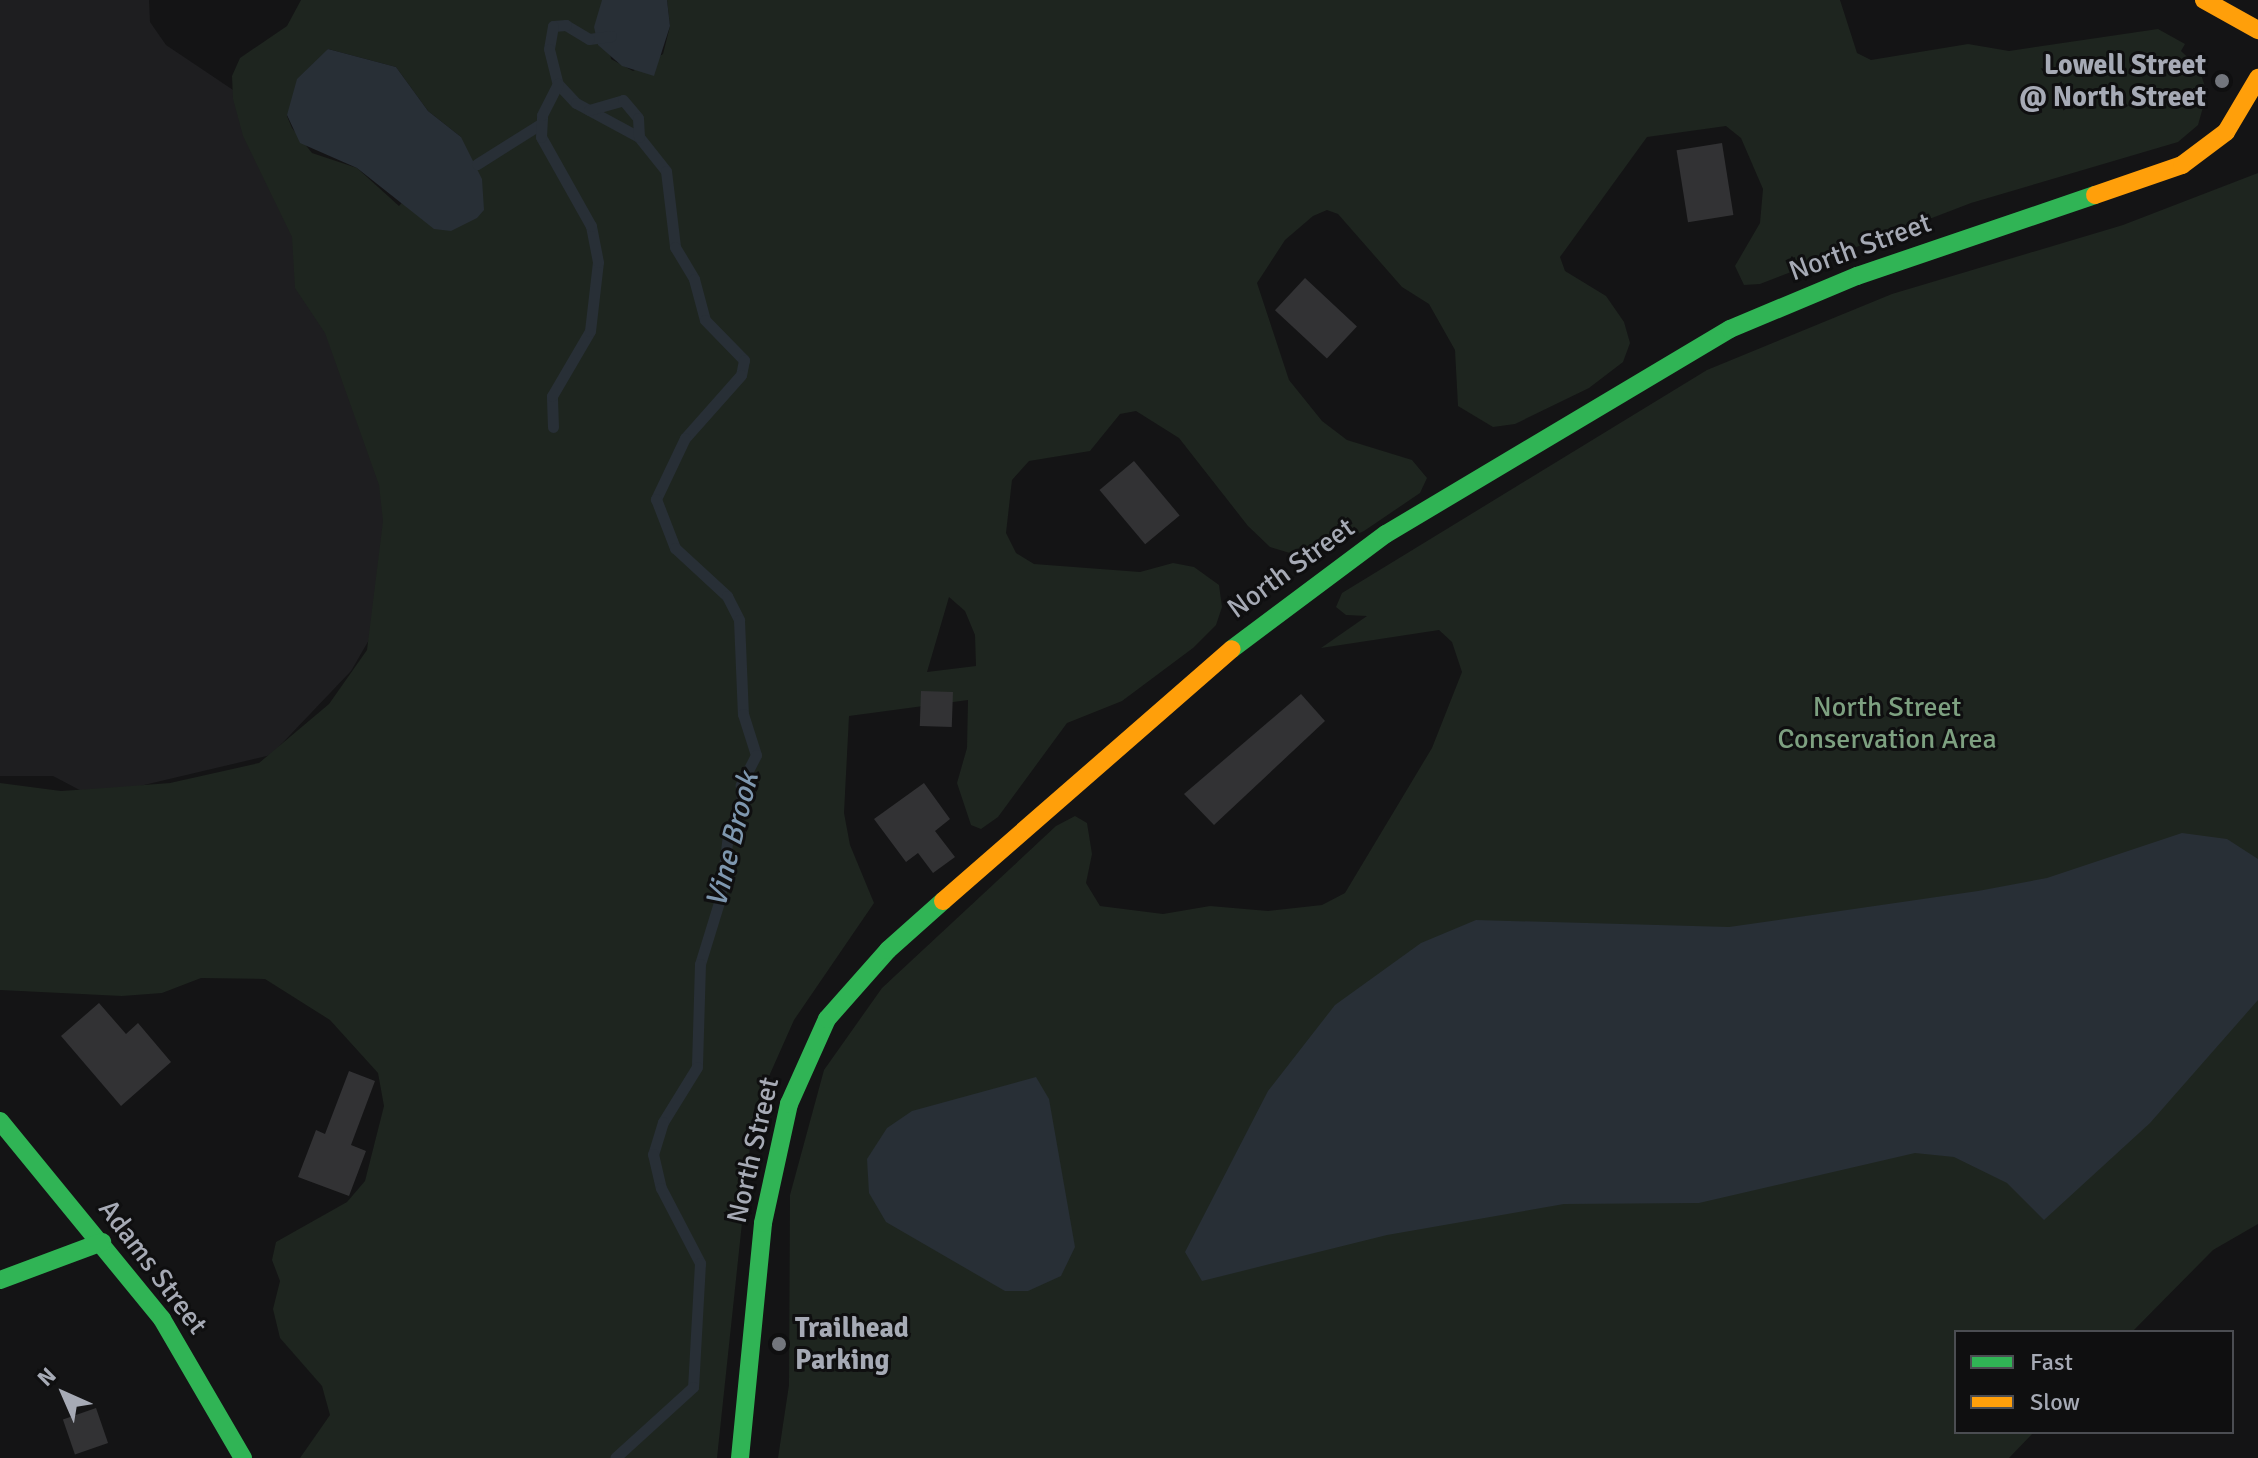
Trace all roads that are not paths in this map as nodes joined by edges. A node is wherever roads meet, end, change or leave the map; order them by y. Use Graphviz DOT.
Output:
graph roads {
  1 [pos="2204,0"];
  2 [pos="2258,30"];
  3 [pos="2258,78"];
  4 [pos="0,1121"];
  5 [pos="102,1242"];
  6 [pos="0,1280"];
  7 [pos="243,1458"];
  8 [pos="740,1458"];
  1 -- 2 [label="street"];
  3 -- 8 [label="street, North Street"];
  4 -- 5 [label="street, Adams Street"];
  5 -- 6 [label="street"];
  5 -- 7 [label="street, Adams Street"];
}
